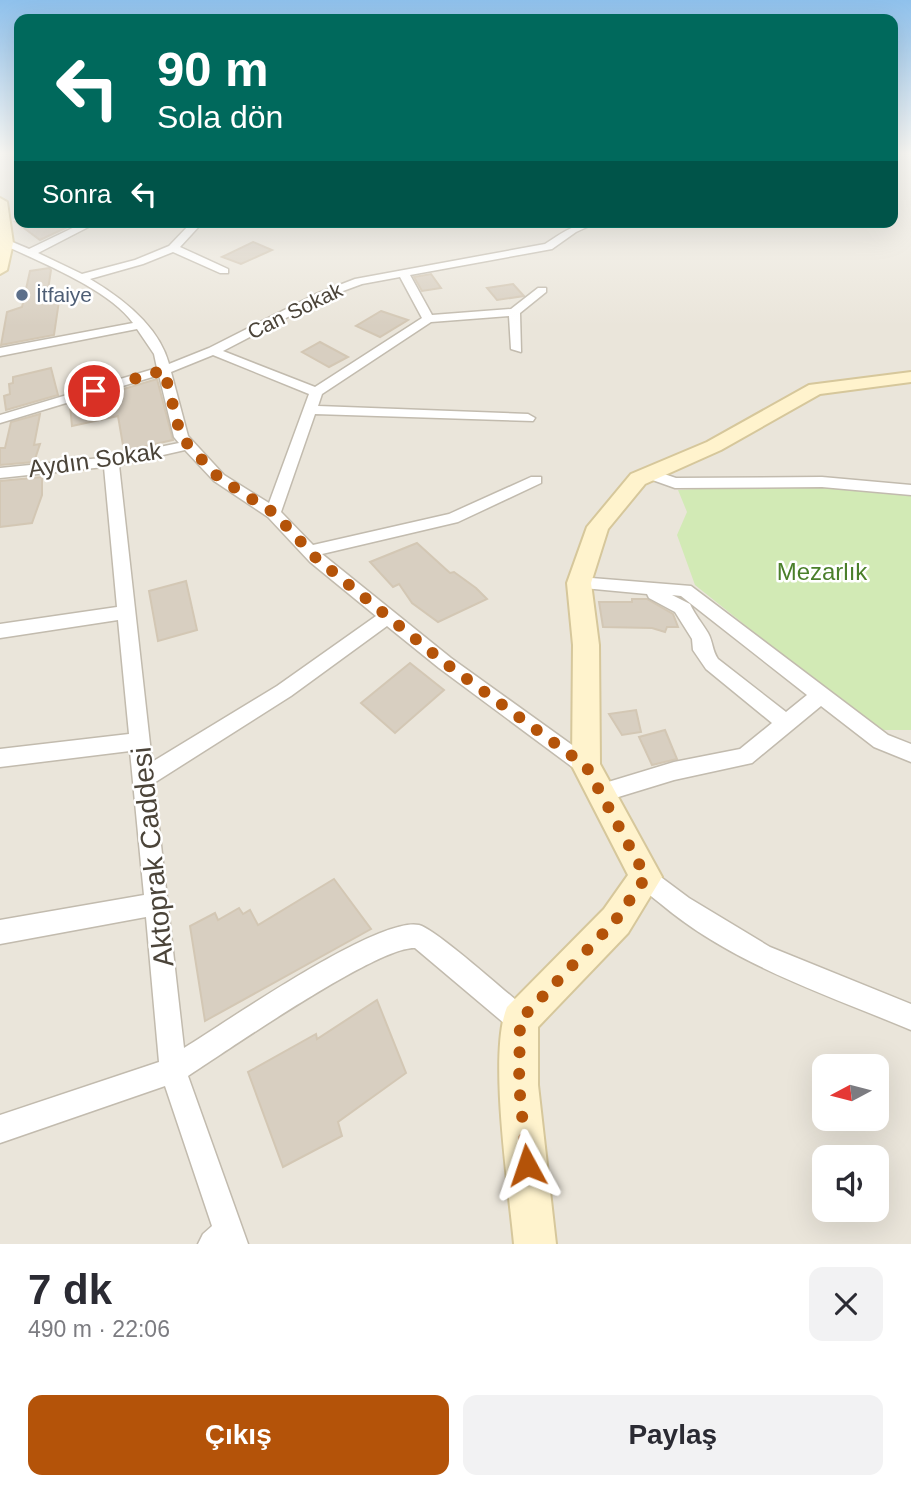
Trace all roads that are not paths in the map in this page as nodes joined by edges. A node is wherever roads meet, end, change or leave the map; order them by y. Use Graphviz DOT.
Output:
graph roads {
  1 [pos="1,210"];
  2 [pos="81,228"];
  3 [pos="192,228"];
  4 [pos="578,228"];
  5 [pos="3,244"];
  6 [pos="173,248"];
  7 [pos="29,253"];
  8 [pos="0,270"];
  9 [pos="225,271"];
  10 [pos="403,272"];
  11 [pos="81,278"];
  12 [pos="542,290"];
  13 [pos="514,312"];
  14 [pos="428,319"];
  15 [pos="140,326"];
  16 [pos="517,349"];
  17 [pos="213,351"];
  18 [pos="0,352"];
  19 [pos="164,370"];
  20 [pos="911,377"];
  21 [pos="316,392"];
  22 [pos="310,410"];
  23 [pos="528,418"];
  24 [pos="0,419"];
  25 [pos="189,445"];
  26 [pos="111,462"];
  27 [pos="0,472"];
  28 [pos="649,474"];
  29 [pos="536,480"];
  30 [pos="911,490"];
  31 [pos="274,513"];
  32 [pos="309,551"];
  33 [pos="579,583"];
  34 [pos="642,587"];
  35 [pos="127,612"];
  36 [pos="387,617"];
  37 [pos="0,631"];
  38 [pos="821,695"];
  39 [pos="786,723"];
  40 [pos="140,741"];
  41 [pos="911,754"];
  42 [pos="0,758"];
  43 [pos="144,778"];
  44 [pos="594,780"];
  45 [pos="646,877"];
  46 [pos="156,904"];
  47 [pos="0,932"];
  48 [pos="911,1017"];
  49 [pos="520,1020"];
  50 [pos="173,1070"];
  51 [pos="0,1129"];
  52 [pos="225,1240"];
  53 [pos="535,1244"];
  1 -- 5 [label="street"];
  2 -- 7 [label="street"];
  3 -- 6 [label="street"];
  4 -- 10 [label="street, Can Sokak"];
  5 -- 7 [label="street"];
  5 -- 8 [label="street"];
  6 -- 9 [label="street"];
  6 -- 11 [label="street"];
  7 -- 11 [label="street"];
  10 -- 14 [label="street"];
  10 -- 17 [label="street, Can Sokak"];
  11 -- 15 [label="street"];
  12 -- 13 [label="street"];
  13 -- 14 [label="street"];
  13 -- 16 [label="street"];
  14 -- 21 [label="street"];
  15 -- 18 [label="street"];
  15 -- 19 [label="street"];
  17 -- 19 [label="street, Can Sokak"];
  17 -- 21 [label="street"];
  19 -- 24 [label="street, Can Sokak"];
  19 -- 25 [label="street"];
  20 -- 28 [label="street"];
  21 -- 22 [label="street"];
  22 -- 23 [label="street"];
  22 -- 31 [label="street"];
  25 -- 26 [label="street, Aydın Sokak"];
  25 -- 31 [label="street"];
  26 -- 27 [label="street, Aydın Sokak"];
  26 -- 35 [label="street, Aktoprak Caddesi"];
  28 -- 30 [label="street"];
  28 -- 33 [label="street"];
  29 -- 32 [label="street"];
  31 -- 32 [label="street"];
  32 -- 36 [label="street"];
  33 -- 34 [label="street"];
  33 -- 44 [label="street"];
  34 -- 38 [label="street"];
  34 -- 39 [label="street"];
  35 -- 37 [label="street"];
  35 -- 40 [label="street, Aktoprak Caddesi"];
  36 -- 43 [label="street"];
  36 -- 44 [label="street"];
  38 -- 39 [label="street"];
  38 -- 41 [label="street"];
  39 -- 44 [label="street"];
  40 -- 42 [label="street"];
  40 -- 43 [label="street, Aktoprak Caddesi"];
  43 -- 46 [label="street, Aktoprak Caddesi"];
  44 -- 45 [label="street"];
  45 -- 48 [label="street"];
  45 -- 49 [label="street"];
  46 -- 47 [label="street"];
  46 -- 50 [label="street, Aktoprak Caddesi"];
  49 -- 50 [label="street"];
  49 -- 53 [label="street"];
  50 -- 51 [label="street"];
  50 -- 52 [label="street, Aktoprak Caddesi"];
}
